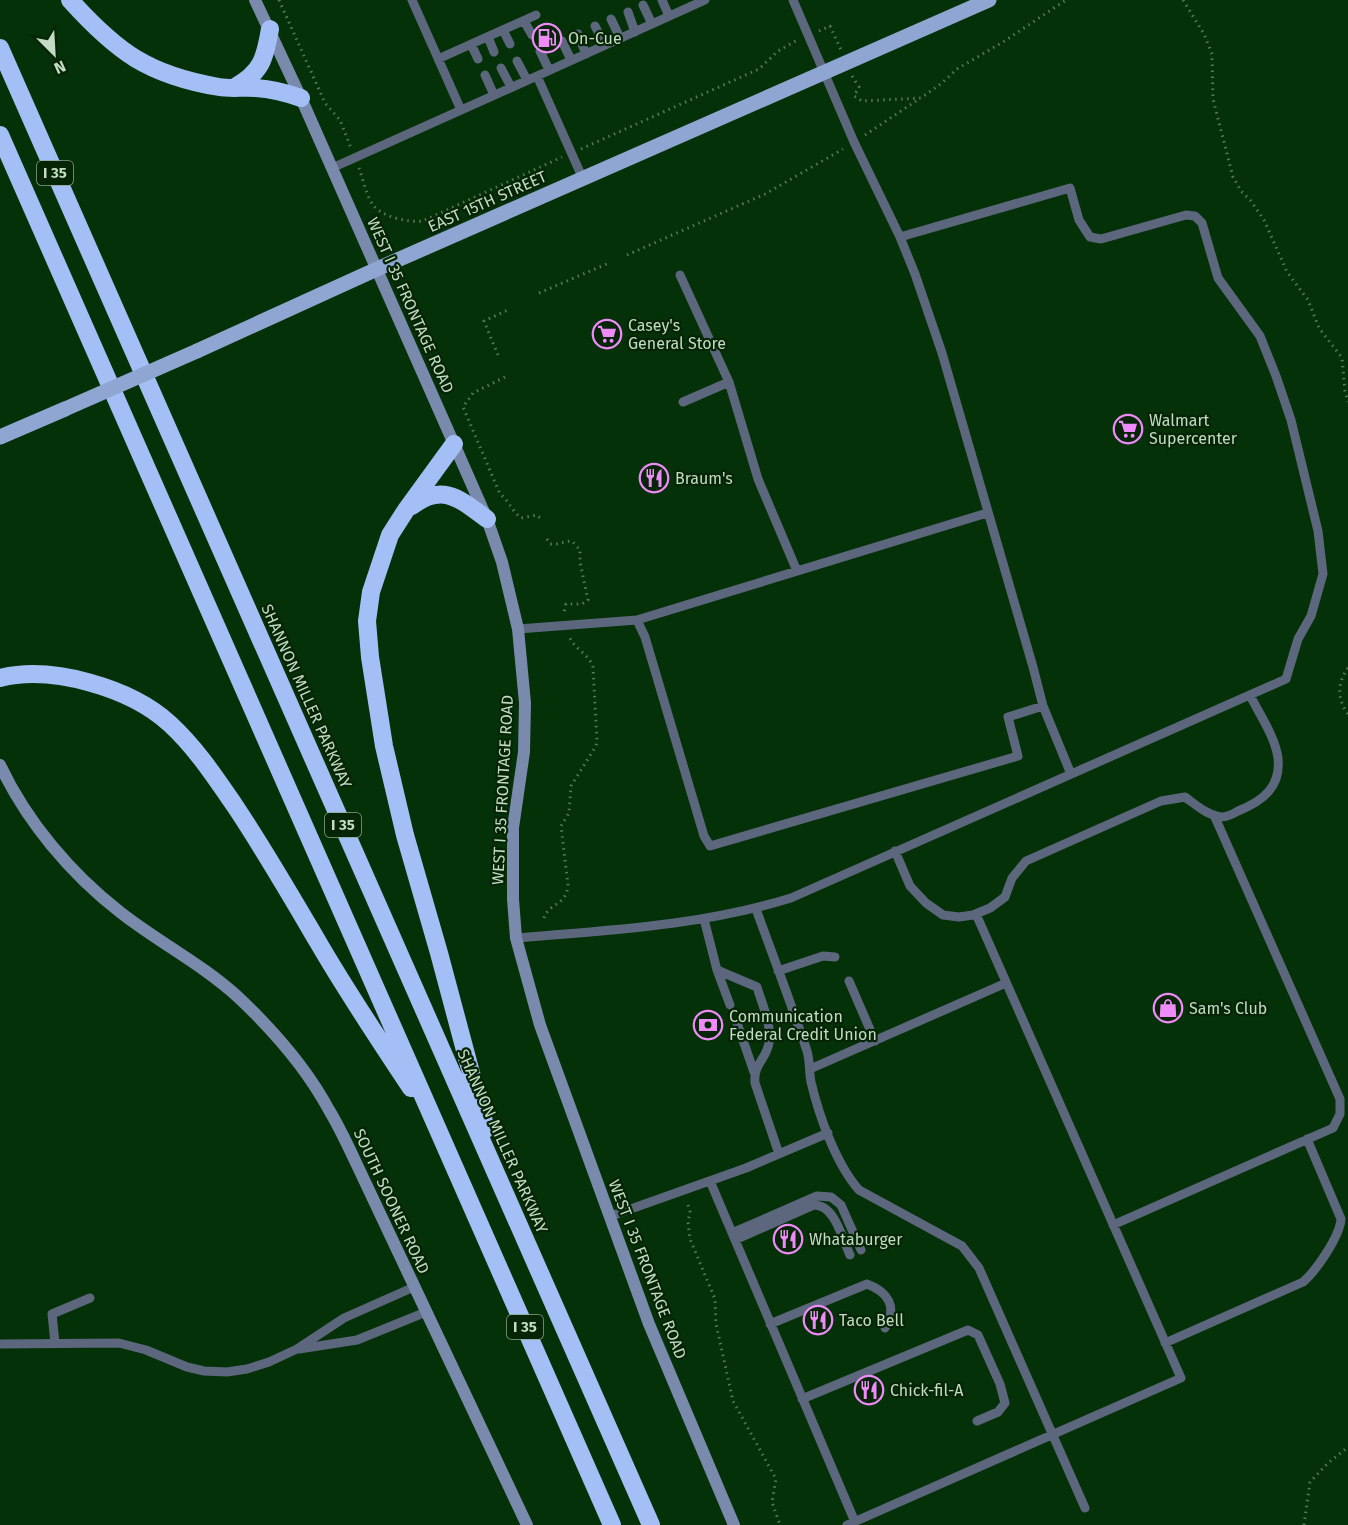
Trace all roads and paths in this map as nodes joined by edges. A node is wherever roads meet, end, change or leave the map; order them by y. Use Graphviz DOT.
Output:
graph roads {
  1 [pos="70,0"];
  2 [pos="255,0"];
  3 [pos="279,0"];
  4 [pos="662,0"];
  5 [pos="705,0"];
  6 [pos="793,0"];
  7 [pos="989,0"];
  8 [pos="1066,0"];
  9 [pos="1183,0"];
  10 [pos="414,1"];
  11 [pos="685,4"];
  12 [pos="643,5"];
  13 [pos="627,12"];
  14 [pos="536,15"];
  15 [pos="669,16"];
  16 [pos="611,19"];
  17 [pos="524,21"];
  18 [pos="652,24"];
  19 [pos="595,26"];
  20 [pos="270,29"];
  21 [pos="503,30"];
  22 [pos="821,30"];
  23 [pos="635,32"];
  24 [pos="578,34"];
  25 [pos="834,34"];
  26 [pos="532,35"];
  27 [pos="488,37"];
  28 [pos="620,38"];
  29 [pos="562,41"];
  30 [pos="794,42"];
  31 [pos="471,44"];
  32 [pos="510,45"];
  33 [pos="605,45"];
  34 [pos="0,48"];
  35 [pos="540,51"];
  36 [pos="494,52"];
  37 [pos="586,54"];
  38 [pos="438,59"];
  39 [pos="478,59"];
  40 [pos="571,60"];
  41 [pos="517,61"];
  42 [pos="501,68"];
  43 [pos="549,70"];
  44 [pos="825,72"];
  45 [pos="485,75"];
  46 [pos="537,76"];
  47 [pos="527,80"];
  48 [pos="855,82"];
  49 [pos="235,87"];
  50 [pos="511,87"];
  51 [pos="494,95"];
  52 [pos="302,98"];
  53 [pos="921,98"];
  54 [pos="461,110"];
  55 [pos="0,135"];
  56 [pos="865,135"];
  57 [pos="349,143"];
  58 [pos="589,145"];
  59 [pos="843,149"];
  60 [pos="554,161"];
  61 [pos="332,168"];
  62 [pos="359,169"];
  63 [pos="584,178"];
  64 [pos="900,237"];
  65 [pos="627,255"];
  66 [pos="609,263"];
  67 [pos="376,269"];
  68 [pos="680,275"];
  69 [pos="539,293"];
  70 [pos="510,309"];
  71 [pos="498,355"];
  72 [pos="505,377"];
  73 [pos="729,382"];
  74 [pos="682,402"];
  75 [pos="1348,402"];
  76 [pos="0,437"];
  77 [pos="454,444"];
  78 [pos="406,510"];
  79 [pos="987,513"];
  80 [pos="540,518"];
  81 [pos="487,519"];
  82 [pos="547,540"];
  83 [pos="797,571"];
  84 [pos="564,612"];
  85 [pos="637,620"];
  86 [pos="518,629"];
  87 [pos="568,635"];
  88 [pos="1348,668"];
  89 [pos="0,678"];
  90 [pos="1250,695"];
  91 [pos="1043,706"];
  92 [pos="1348,714"];
  93 [pos="0,765"];
  94 [pos="1071,774"];
  95 [pos="1214,815"];
  96 [pos="895,851"];
  97 [pos="756,909"];
  98 [pos="976,914"];
  99 [pos="544,918"];
  100 [pos="704,919"];
  101 [pos="516,939"];
  102 [pos="835,957"];
  103 [pos="717,970"];
  104 [pos="778,971"];
  105 [pos="849,981"];
  106 [pos="1006,983"];
  107 [pos="730,1005"];
  108 [pos="737,1023"];
  109 [pos="875,1041"];
  110 [pos="810,1069"];
  111 [pos="754,1072"];
  112 [pos="437,1128"];
  113 [pos="828,1133"];
  114 [pos="1307,1139"];
  115 [pos="779,1154"];
  116 [pos="710,1181"];
  117 [pos="501,1185"];
  118 [pos="688,1205"];
  119 [pos="610,1216"];
  120 [pos="1113,1225"];
  121 [pos="734,1237"];
  122 [pos="861,1250"];
  123 [pos="850,1255"];
  124 [pos="414,1287"];
  125 [pos="90,1298"];
  126 [pos="426,1312"];
  127 [pos="770,1324"];
  128 [pos="885,1328"];
  129 [pos="55,1343"];
  130 [pos="1165,1343"];
  131 [pos="0,1344"];
  132 [pos="297,1349"];
  133 [pos="802,1399"];
  134 [pos="977,1422"];
  135 [pos="1052,1434"];
  136 [pos="1348,1447"];
  137 [pos="1085,1508"];
  138 [pos="851,1523"];
  139 [pos="527,1525"];
  140 [pos="612,1525"];
  141 [pos="651,1525"];
  142 [pos="734,1525"];
  143 [pos="780,1525"];
  144 [pos="1304,1525"];
  1 -- 49 [label="highway"];
  2 -- 20 [label="street, WEST I 35 FRONTAGE ROAD"];
  3 -- 57 [label="path"];
  4 -- 15 [label="lane"];
  5 -- 11 [label="lane"];
  6 -- 44 [label="lane"];
  7 -- 44 [label="main road, EAST 15TH STREET"];
  8 -- 53 [label="path"];
  9 -- 75 [label="path"];
  10 -- 38 [label="lane"];
  11 -- 15 [label="lane"];
  12 -- 18 [label="lane"];
  13 -- 23 [label="lane"];
  14 -- 17 [label="lane"];
  15 -- 18 [label="lane"];
  16 -- 28 [label="lane"];
  17 -- 21 [label="lane"];
  17 -- 26 [label="lane"];
  18 -- 23 [label="lane"];
  19 -- 33 [label="lane"];
  20 -- 49 [label="highway"];
  20 -- 52 [label="street, WEST I 35 FRONTAGE ROAD"];
  21 -- 27 [label="lane"];
  21 -- 32 [label="lane"];
  22 -- 25 [label="path"];
  23 -- 28 [label="lane"];
  24 -- 37 [label="lane"];
  27 -- 31 [label="lane"];
  27 -- 36 [label="lane"];
  28 -- 33 [label="lane"];
  29 -- 40 [label="lane"];
  30 -- 58 [label="path"];
  31 -- 38 [label="lane"];
  31 -- 39 [label="lane"];
  33 -- 37 [label="lane"];
  34 -- 117 [label="highway, SHANNON MILLER PARKWAY / I 35"];
  35 -- 43 [label="lane"];
  37 -- 40 [label="lane"];
  38 -- 54 [label="lane"];
  40 -- 43 [label="lane"];
  41 -- 47 [label="lane"];
  42 -- 50 [label="lane"];
  43 -- 46 [label="lane"];
  44 -- 63 [label="main road, EAST 15TH STREET"];
  44 -- 64 [label="lane"];
  45 -- 51 [label="lane"];
  46 -- 47 [label="lane"];
  46 -- 63 [label="lane"];
  47 -- 50 [label="lane"];
  48 -- 53 [label="path"];
  49 -- 52 [label="highway"];
  50 -- 51 [label="lane"];
  51 -- 54 [label="lane"];
  52 -- 61 [label="street, WEST I 35 FRONTAGE ROAD"];
  53 -- 56 [label="path"];
  54 -- 61 [label="lane"];
  55 -- 112 [label="highway, I 35"];
  59 -- 65 [label="path"];
  60 -- 62 [label="path"];
  61 -- 67 [label="street, WEST I 35 FRONTAGE ROAD"];
  63 -- 67 [label="main road, EAST 15TH STREET"];
  64 -- 79 [label="lane"];
  64 -- 90 [label="lane"];
  66 -- 69 [label="path"];
  67 -- 76 [label="main road, EAST 15TH STREET, bridge"];
  67 -- 77 [label="street, WEST I 35 FRONTAGE ROAD"];
  68 -- 73 [label="lane"];
  70 -- 71 [label="path"];
  72 -- 80 [label="path, WEST I 35 FRONTAGE ROAD"];
  73 -- 74 [label="lane"];
  73 -- 83 [label="lane"];
  77 -- 78 [label="highway"];
  77 -- 81 [label="street, WEST I 35 FRONTAGE ROAD"];
  78 -- 81 [label="highway"];
  78 -- 117 [label="highway"];
  79 -- 83 [label="lane"];
  79 -- 91 [label="lane"];
  81 -- 86 [label="street, WEST I 35 FRONTAGE ROAD"];
  82 -- 84 [label="path"];
  83 -- 85 [label="lane"];
  85 -- 86 [label="lane"];
  85 -- 91 [label="lane"];
  86 -- 101 [label="street, WEST I 35 FRONTAGE ROAD"];
  87 -- 99 [label="path"];
  88 -- 92 [label="path"];
  89 -- 112 [label="highway"];
  90 -- 94 [label="lane"];
  90 -- 95 [label="lane"];
  91 -- 94 [label="lane"];
  93 -- 124 [label="street, SOUTH SOONER ROAD"];
  94 -- 96 [label="lane"];
  95 -- 98 [label="lane"];
  95 -- 114 [label="lane"];
  96 -- 97 [label="lane"];
  96 -- 98 [label="lane"];
  97 -- 100 [label="lane"];
  97 -- 104 [label="lane"];
  98 -- 106 [label="lane"];
  100 -- 101 [label="lane"];
  100 -- 103 [label="lane"];
  101 -- 119 [label="street, WEST I 35 FRONTAGE ROAD"];
  102 -- 104 [label="lane"];
  103 -- 107 [label="lane"];
  103 -- 111 [label="lane"];
  104 -- 110 [label="lane"];
  105 -- 109 [label="lane"];
  106 -- 109 [label="lane"];
  106 -- 120 [label="lane"];
  108 -- 111 [label="lane"];
  109 -- 110 [label="lane"];
  110 -- 113 [label="lane"];
  111 -- 115 [label="lane"];
  112 -- 140 [label="highway, I 35"];
  113 -- 115 [label="lane"];
  113 -- 135 [label="lane"];
  114 -- 120 [label="lane"];
  114 -- 130 [label="lane"];
  115 -- 116 [label="lane"];
  116 -- 119 [label="lane"];
  116 -- 121 [label="lane"];
  117 -- 141 [label="highway, SHANNON MILLER PARKWAY / I 35"];
  118 -- 143 [label="path"];
  119 -- 142 [label="street, WEST I 35 FRONTAGE ROAD"];
  120 -- 130 [label="lane"];
  121 -- 122 [label="lane"];
  121 -- 123 [label="lane"];
  121 -- 127 [label="lane"];
  124 -- 126 [label="street, SOUTH SOONER ROAD"];
  124 -- 132 [label="lane"];
  125 -- 129 [label="lane"];
  126 -- 132 [label="lane"];
  126 -- 139 [label="street, SOUTH SOONER ROAD"];
  127 -- 128 [label="lane"];
  127 -- 133 [label="lane"];
  129 -- 131 [label="lane"];
  129 -- 132 [label="lane"];
  130 -- 135 [label="lane"];
  133 -- 134 [label="lane"];
  133 -- 138 [label="lane"];
  135 -- 137 [label="lane"];
  135 -- 138 [label="lane"];
  136 -- 144 [label="path"];
}
